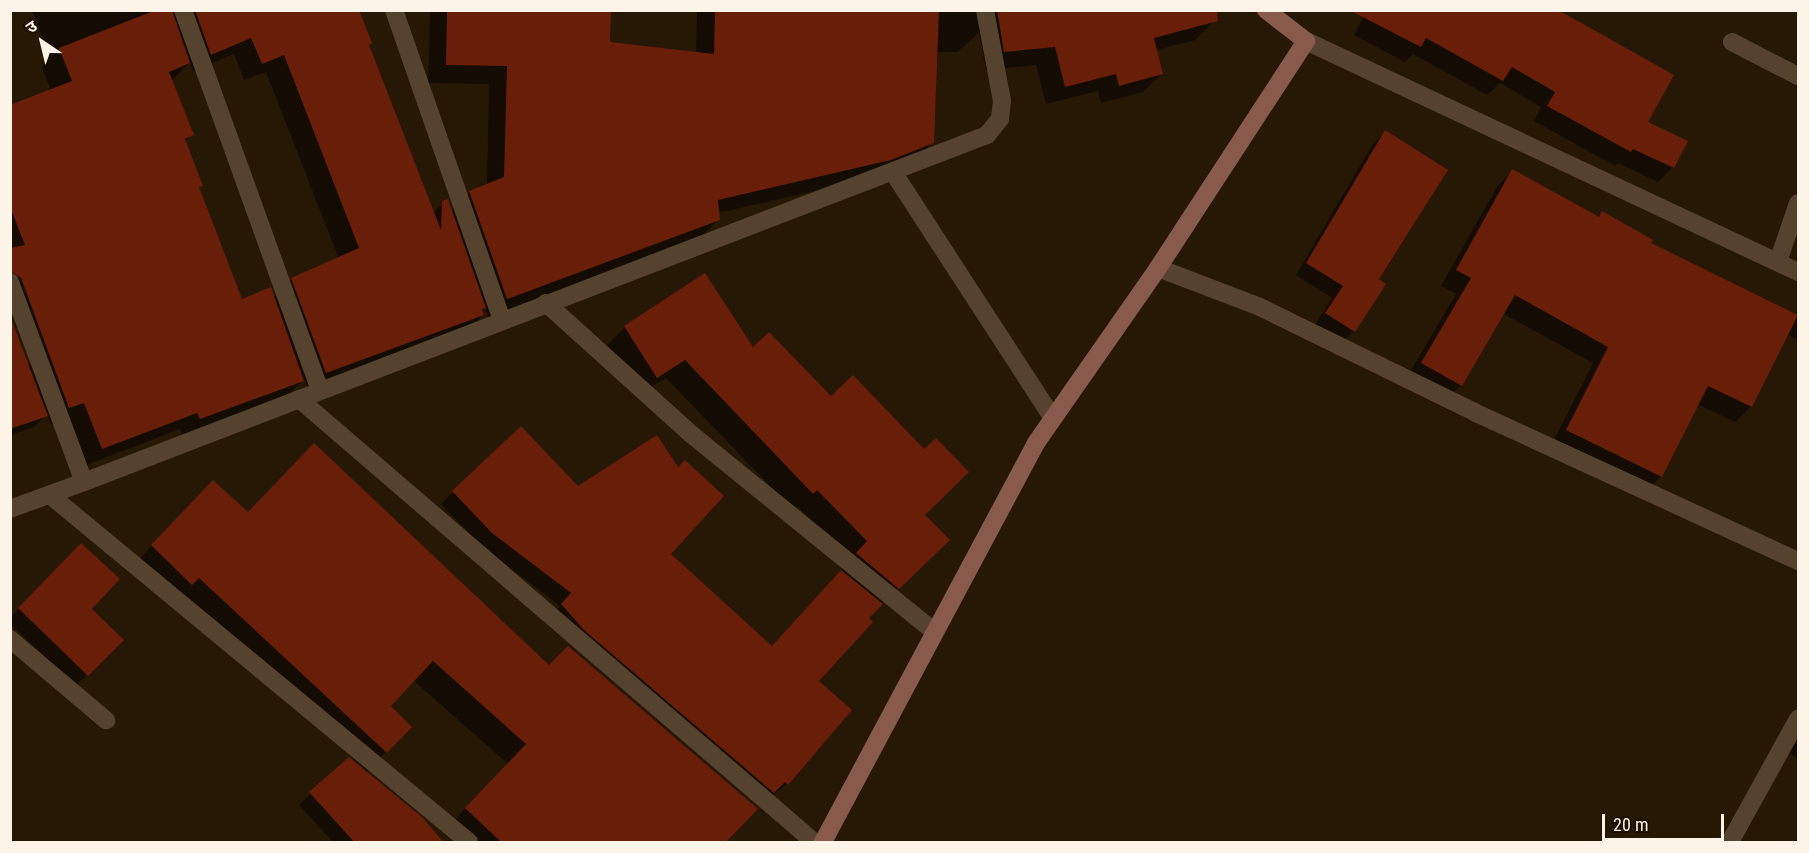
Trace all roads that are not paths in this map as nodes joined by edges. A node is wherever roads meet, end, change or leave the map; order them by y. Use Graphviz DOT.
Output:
graph roads {
  1 [pos="183,10"];
  2 [pos="394,10"];
  3 [pos="985,10"];
  4 [pos="1266,10"];
  5 [pos="1306,41"];
  6 [pos="1732,42"];
  7 [pos="1798,76"];
  8 [pos="893,172"];
  9 [pos="1798,203"];
  10 [pos="1778,262"];
  11 [pos="1158,268"];
  12 [pos="1798,272"];
  13 [pos="12,290"];
  14 [pos="546,303"];
  15 [pos="502,320"];
  16 [pos="320,391"];
  17 [pos="299,399"];
  18 [pos="1053,418"];
  19 [pos="84,482"];
  20 [pos="50,495"];
  21 [pos="10,509"];
  22 [pos="1798,561"];
  23 [pos="936,632"];
  24 [pos="10,639"];
  25 [pos="1798,718"];
  26 [pos="106,720"];
  27 [pos="469,843"];
  28 [pos="814,843"];
  29 [pos="823,843"];
  30 [pos="1730,843"];
  1 -- 16 [label="street"];
  2 -- 15 [label="street"];
  3 -- 8 [label="street"];
  4 -- 5 [label="street"];
  5 -- 10 [label="street"];
  5 -- 11 [label="street"];
  6 -- 7 [label="street"];
  8 -- 14 [label="street"];
  8 -- 18 [label="street"];
  9 -- 10 [label="street"];
  10 -- 12 [label="street"];
  11 -- 18 [label="street"];
  11 -- 22 [label="street"];
  13 -- 19 [label="street"];
  14 -- 15 [label="street"];
  14 -- 23 [label="street"];
  15 -- 16 [label="street"];
  16 -- 17 [label="street"];
  17 -- 19 [label="street"];
  17 -- 28 [label="street"];
  18 -- 23 [label="street"];
  19 -- 20 [label="street"];
  20 -- 21 [label="street"];
  20 -- 27 [label="street"];
  23 -- 29 [label="street"];
  24 -- 26 [label="street"];
  25 -- 30 [label="street"];
}
